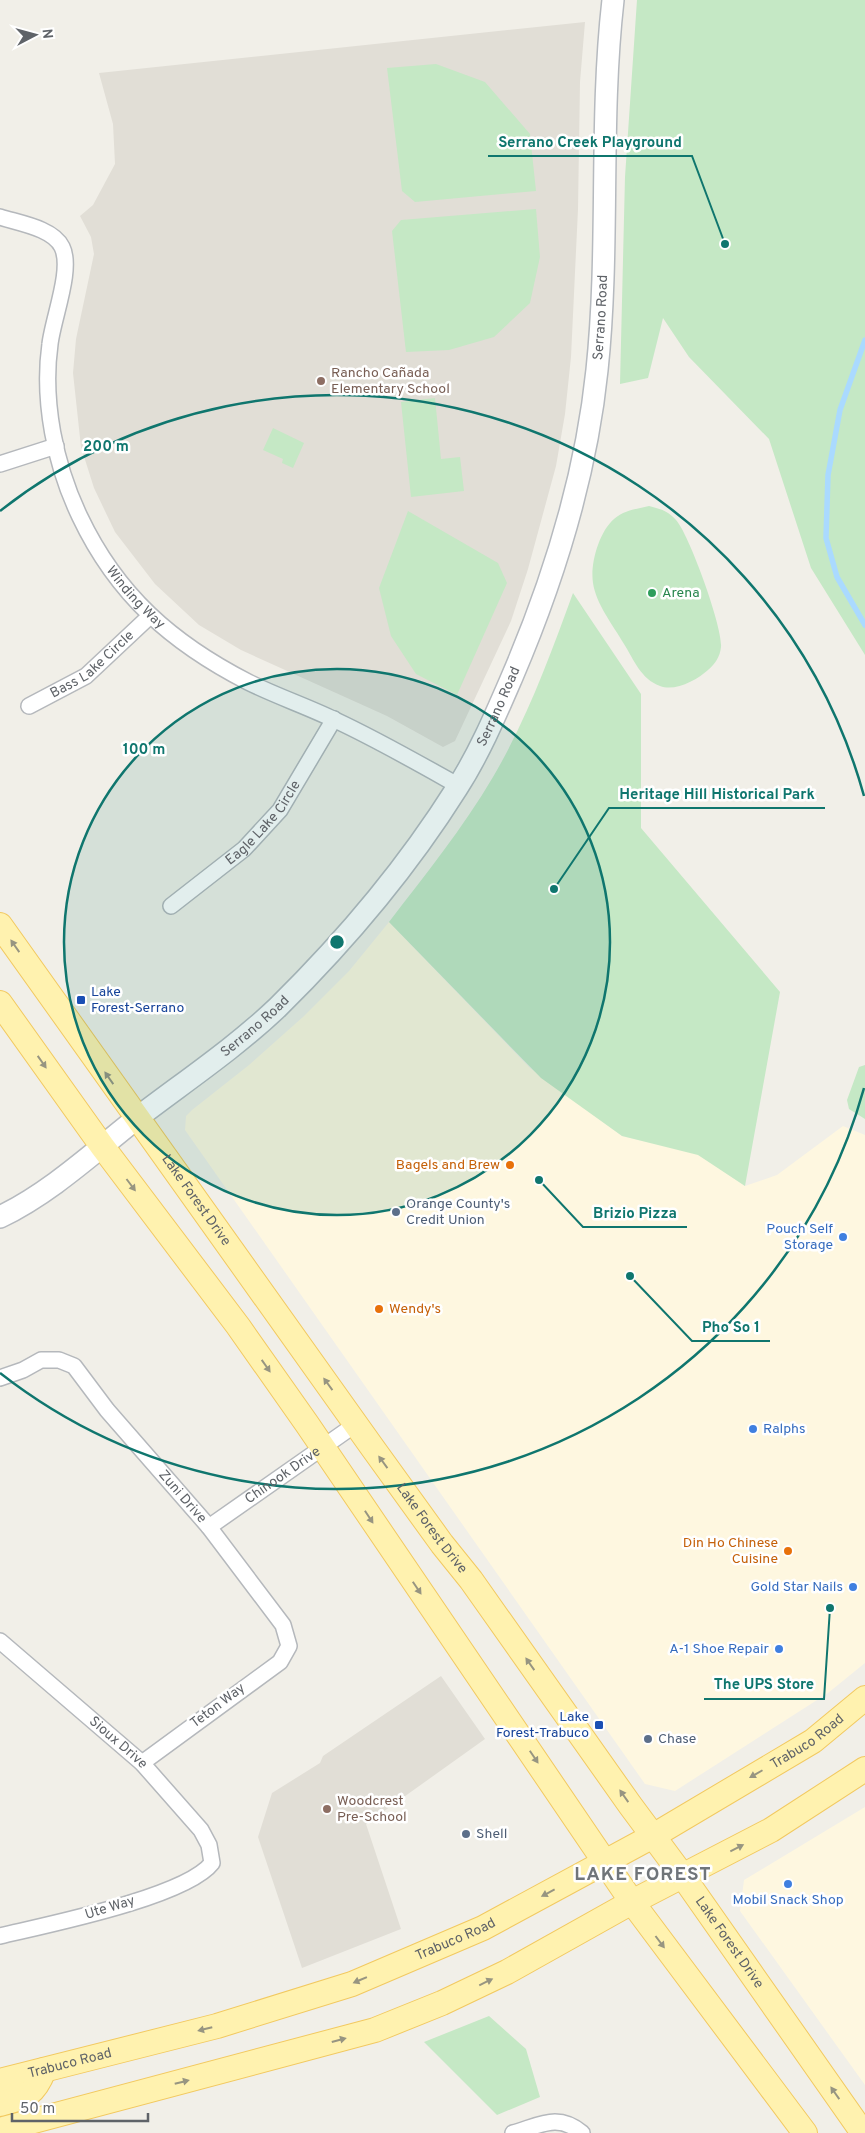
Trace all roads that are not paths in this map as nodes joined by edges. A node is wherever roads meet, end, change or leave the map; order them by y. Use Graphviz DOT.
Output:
graph roads {
  1 [pos="613,0"];
  2 [pos="0,217"];
  3 [pos="56,446"];
  4 [pos="0,464"];
  5 [pos="150,616"];
  6 [pos="30,706"];
  7 [pos="334,719"];
  8 [pos="459,786"];
  9 [pos="171,906"];
  10 [pos="0,925"];
  11 [pos="0,1002"];
  12 [pos="138,1118"];
  13 [pos="102,1146"];
  14 [pos="0,1218"];
  15 [pos="0,1378"];
  16 [pos="356,1424"];
  17 [pos="323,1447"];
  18 [pos="209,1527"];
  19 [pos="0,1641"];
  20 [pos="289,1646"];
  21 [pos="865,1698"];
  22 [pos="142,1763"];
  23 [pos="865,1769"];
  24 [pos="653,1836"];
  25 [pos="606,1862"];
  26 [pos="212,1863"];
  27 [pos="682,1875"];
  28 [pos="632,1902"];
  29 [pos="0,1936"];
  30 [pos="44,2070"];
  31 [pos="0,2081"];
  32 [pos="0,2104"];
  33 [pos="0,2130"];
  34 [pos="514,2133"];
  35 [pos="582,2133"];
  36 [pos="805,2133"];
  37 [pos="863,2133"];
  1 -- 8 [label="street, Serrano Road"];
  2 -- 3 [label="street, Winding Way"];
  3 -- 4 [label="street"];
  3 -- 5 [label="street, Winding Way"];
  5 -- 6 [label="street, Bass Lake Circle"];
  5 -- 7 [label="street, Winding Way"];
  7 -- 8 [label="street, Winding Way"];
  7 -- 9 [label="street, Eagle Lake Circle"];
  8 -- 12 [label="street, Serrano Road"];
  12 -- 10 [label="main road, Lake Forest Drive, one-way"];
  11 -- 13 [label="main road, one-way"];
  12 -- 13 [label="street, Serrano Road"];
  16 -- 12 [label="main road, Lake Forest Drive, one-way"];
  13 -- 14 [label="street, Serrano Road"];
  13 -- 17 [label="main road, one-way"];
  15 -- 18 [label="street, Zuni Drive"];
  16 -- 17 [label="street, Chinook Drive"];
  24 -- 16 [label="main road, Lake Forest Drive, one-way"];
  17 -- 18 [label="street, Chinook Drive"];
  17 -- 25 [label="main road, one-way"];
  18 -- 20 [label="street, Zuni Drive"];
  19 -- 22 [label="street, Sioux Drive"];
  20 -- 22 [label="street, Teton Way"];
  21 -- 24 [label="main road, Trabuco Road, one-way"];
  22 -- 26 [label="street, Sioux Drive"];
  27 -- 23 [label="main road, one-way"];
  24 -- 25 [label="main road, Trabuco Road"];
  24 -- 27 [label="main road, Lake Forest Drive"];
  25 -- 28 [label="main road"];
  25 -- 30 [label="main road, Trabuco Road, one-way"];
  26 -- 29 [label="street, Ute Way"];
  27 -- 28 [label="main road"];
  37 -- 27 [label="main road, Lake Forest Drive, one-way"];
  33 -- 28 [label="main road, one-way"];
  28 -- 36 [label="main road, one-way"];
  30 -- 31 [label="main road, Trabuco Road"];
  30 -- 32 [label="main road"];
  34 -- 35 [label="street"];
}
